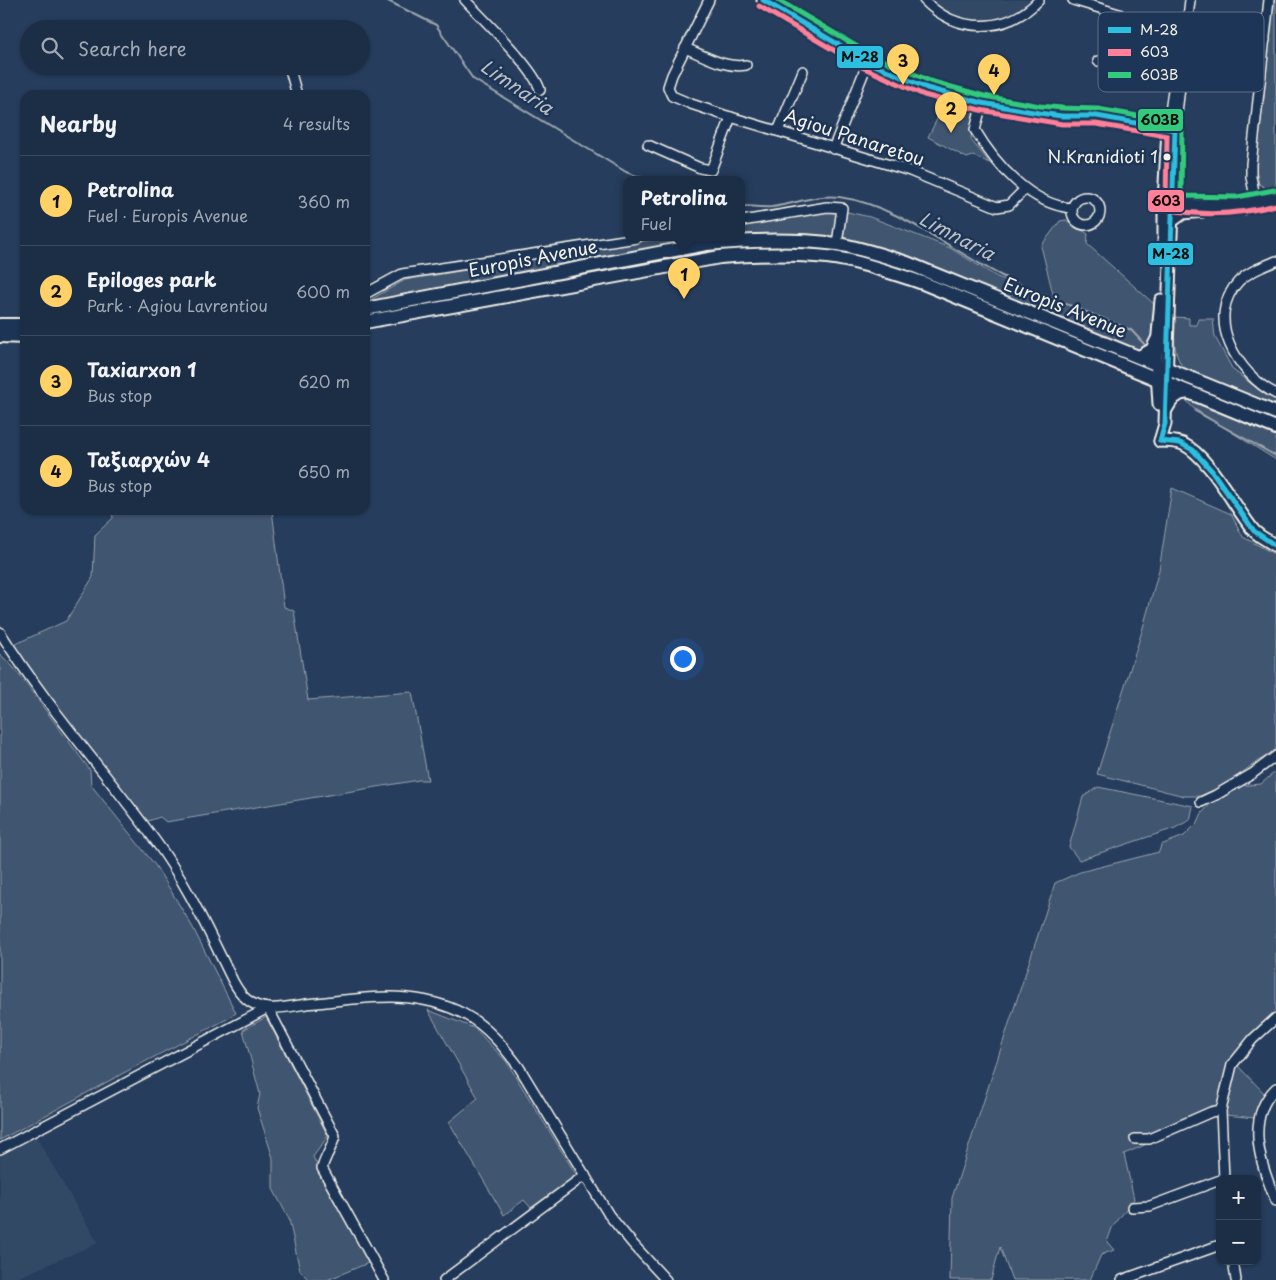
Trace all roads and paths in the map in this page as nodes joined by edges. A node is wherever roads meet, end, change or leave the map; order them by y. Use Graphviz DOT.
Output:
graph roads {
  1 [pos="465,0"];
  2 [pos="709,0"];
  3 [pos="763,0"];
  4 [pos="924,0"];
  5 [pos="1039,0"];
  6 [pos="1073,0"];
  7 [pos="1269,0"];
  8 [pos="1112,12"];
  9 [pos="1265,40"];
  10 [pos="684,48"];
  11 [pos="1264,49"];
  12 [pos="868,62"];
  13 [pos="746,65"];
  14 [pos="802,72"];
  15 [pos="291,75"];
  16 [pos="296,90"];
  17 [pos="540,90"];
  18 [pos="1174,92"];
  19 [pos="1176,92"];
  20 [pos="1259,92"];
  21 [pos="982,103"];
  22 [pos="1170,113"];
  23 [pos="1062,116"];
  24 [pos="731,117"];
  25 [pos="1148,126"];
  26 [pos="778,131"];
  27 [pos="1171,133"];
  28 [pos="648,145"];
  29 [pos="833,148"];
  30 [pos="1026,189"];
  31 [pos="1276,196"];
  32 [pos="1256,202"];
  33 [pos="1168,205"];
  34 [pos="1072,208"];
  35 [pos="1203,210"];
  36 [pos="745,221"];
  37 [pos="1172,221"];
  38 [pos="623,240"];
  39 [pos="733,241"];
  40 [pos="745,241"];
  41 [pos="837,244"];
  42 [pos="1276,262"];
  43 [pos="370,291"];
  44 [pos="370,308"];
  45 [pos="370,321"];
  46 [pos="0,325"];
  47 [pos="20,325"];
  48 [pos="0,336"];
  49 [pos="20,337"];
  50 [pos="1157,340"];
  51 [pos="1139,357"];
  52 [pos="1162,374"];
  53 [pos="1194,393"];
  54 [pos="1276,394"];
  55 [pos="1166,409"];
  56 [pos="1276,413"];
  57 [pos="1276,428"];
  58 [pos="1160,441"];
  59 [pos="1276,546"];
  60 [pos="0,632"];
  61 [pos="1276,756"];
  62 [pos="1201,802"];
  63 [pos="252,1003"];
  64 [pos="268,1008"];
  65 [pos="1276,1018"];
  66 [pos="243,1021"];
  67 [pos="1276,1088"];
  68 [pos="1221,1110"];
  69 [pos="1135,1139"];
  70 [pos="0,1149"];
  71 [pos="585,1175"];
  72 [pos="1222,1175"];
  73 [pos="1216,1181"];
  74 [pos="1276,1202"];
  75 [pos="1132,1207"];
  76 [pos="1216,1246"];
  77 [pos="1234,1265"];
  78 [pos="384,1280"];
  79 [pos="444,1280"];
  80 [pos="666,1280"];
  81 [pos="1122,1280"];
  82 [pos="1236,1280"];
  1 -- 17 [label="street"];
  2 -- 10 [label="street"];
  3 -- 12 [label="main road"];
  4 -- 5 [label="street"];
  6 -- 8 [label="street"];
  7 -- 9 [label="street"];
  9 -- 11 [label="street"];
  10 -- 13 [label="street"];
  10 -- 24 [label="street, Agiou Panaretou"];
  12 -- 21 [label="main road"];
  12 -- 29 [label="street"];
  14 -- 26 [label="street"];
  15 -- 16 [label="street"];
  18 -- 22 [label="street"];
  19 -- 27 [label="street"];
  20 -- 32 [label="street"];
  21 -- 23 [label="main road"];
  21 -- 30 [label="street"];
  22 -- 25 [label="main road"];
  22 -- 27 [label="street"];
  23 -- 25 [label="main road"];
  23 -- 27 [label="main road"];
  24 -- 26 [label="street, Agiou Panaretou"];
  24 -- 28 [label="street"];
  25 -- 27 [label="main road"];
  26 -- 29 [label="street, Agiou Panaretou"];
  27 -- 33 [label="main road"];
  29 -- 30 [label="street, Agiou Panaretou"];
  30 -- 34 [label="street"];
  31 -- 32 [label="street"];
  32 -- 33 [label="street"];
  32 -- 35 [label="street"];
  33 -- 35 [label="street"];
  33 -- 37 [label="main road"];
  33 -- 50 [label="main road"];
  35 -- 37 [label="main road"];
  36 -- 41 [label="street"];
  37 -- 52 [label="main road"];
  38 -- 43 [label="street"];
  39 -- 44 [label="highway, Europis Avenue"];
  40 -- 41 [label="highway, Europis Avenue"];
  41 -- 51 [label="highway, Europis Avenue"];
  42 -- 54 [label="street"];
  45 -- 52 [label="highway, Europis Avenue"];
  46 -- 47 [label="highway"];
  48 -- 49 [label="highway"];
  50 -- 51 [label="highway"];
  50 -- 52 [label="main road"];
  51 -- 52 [label="highway, Europis Avenue"];
  52 -- 53 [label="highway, Europis Avenue"];
  52 -- 55 [label="main road"];
  52 -- 56 [label="highway, Europis Avenue"];
  52 -- 58 [label="main road"];
  53 -- 55 [label="highway"];
  53 -- 57 [label="highway, Europis Avenue"];
  55 -- 58 [label="main road"];
  58 -- 59 [label="main road"];
  60 -- 63 [label="street"];
  61 -- 62 [label="street"];
  63 -- 64 [label="street"];
  63 -- 66 [label="street"];
  64 -- 66 [label="street"];
  64 -- 71 [label="street"];
  64 -- 78 [label="street"];
  65 -- 68 [label="street"];
  66 -- 70 [label="street"];
  67 -- 74 [label="street"];
  68 -- 69 [label="street"];
  68 -- 72 [label="street"];
  71 -- 79 [label="street"];
  71 -- 80 [label="street"];
  73 -- 75 [label="street"];
  76 -- 81 [label="street"];
  77 -- 82 [label="street"];
}
